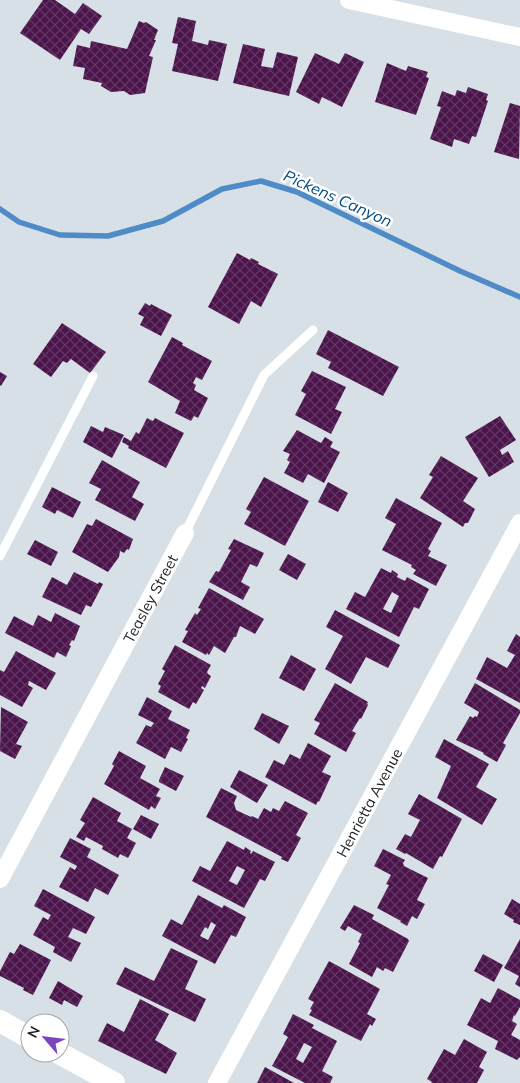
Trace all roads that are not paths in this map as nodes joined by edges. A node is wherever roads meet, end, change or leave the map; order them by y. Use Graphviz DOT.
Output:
graph roads {
  1 [pos="349,0"];
  2 [pos="520,37"];
  3 [pos="313,330"];
  4 [pos="93,376"];
  5 [pos="520,523"];
  6 [pos="185,533"];
  7 [pos="0,556"];
  8 [pos="0,879"];
  9 [pos="0,1021"];
  10 [pos="20,1032"];
  11 [pos="70,1059"];
  12 [pos="114,1083"];
  13 [pos="217,1083"];
  1 -- 2 [label="street"];
  3 -- 6 [label="lane, Teasley Street"];
  4 -- 7 [label="lane"];
  5 -- 13 [label="street, Henrietta Avenue"];
  6 -- 8 [label="street, Teasley Street"];
  9 -- 10 [label="street"];
  11 -- 12 [label="street"];
}
